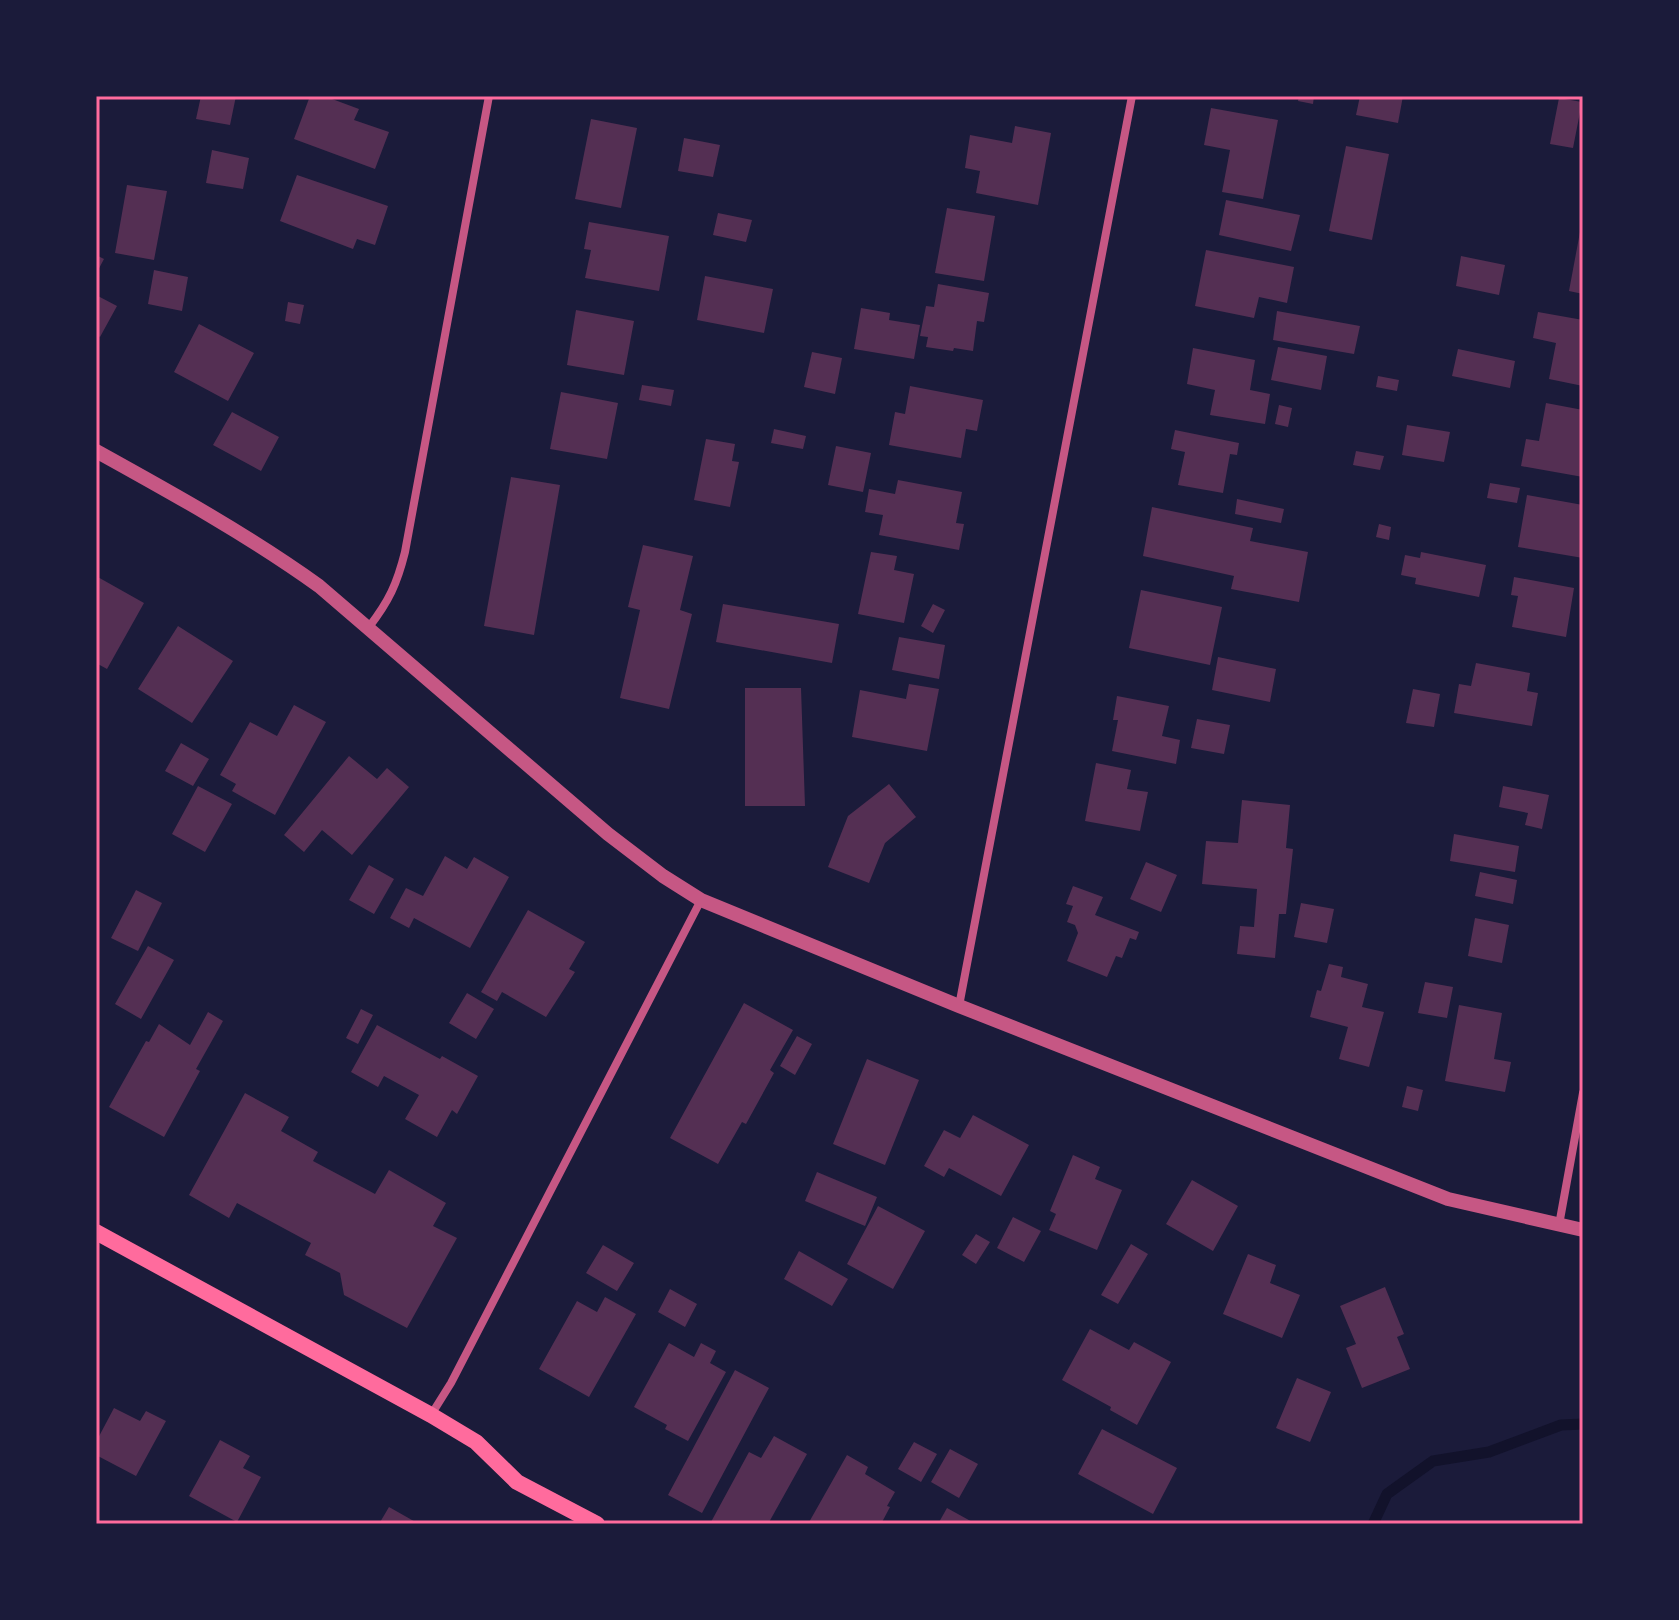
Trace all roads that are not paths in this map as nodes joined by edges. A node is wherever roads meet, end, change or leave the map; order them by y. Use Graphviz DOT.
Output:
graph roads {
  1 [pos="489,96"];
  2 [pos="1132,96"];
  3 [pos="96,451"];
  4 [pos="369,627"];
  5 [pos="701,900"];
  6 [pos="959,1006"];
  7 [pos="1583,1093"];
  8 [pos="1559,1225"];
  9 [pos="1583,1230"];
  10 [pos="96,1232"];
  11 [pos="431,1415"];
  12 [pos="594,1523"];
  1 -- 4 [label="street"];
  2 -- 6 [label="street"];
  3 -- 4 [label="street"];
  4 -- 5 [label="street"];
  5 -- 6 [label="street"];
  5 -- 11 [label="street"];
  6 -- 8 [label="street"];
  7 -- 8 [label="street"];
  8 -- 9 [label="street"];
  10 -- 11 [label="main road"];
  11 -- 12 [label="main road"];
}
